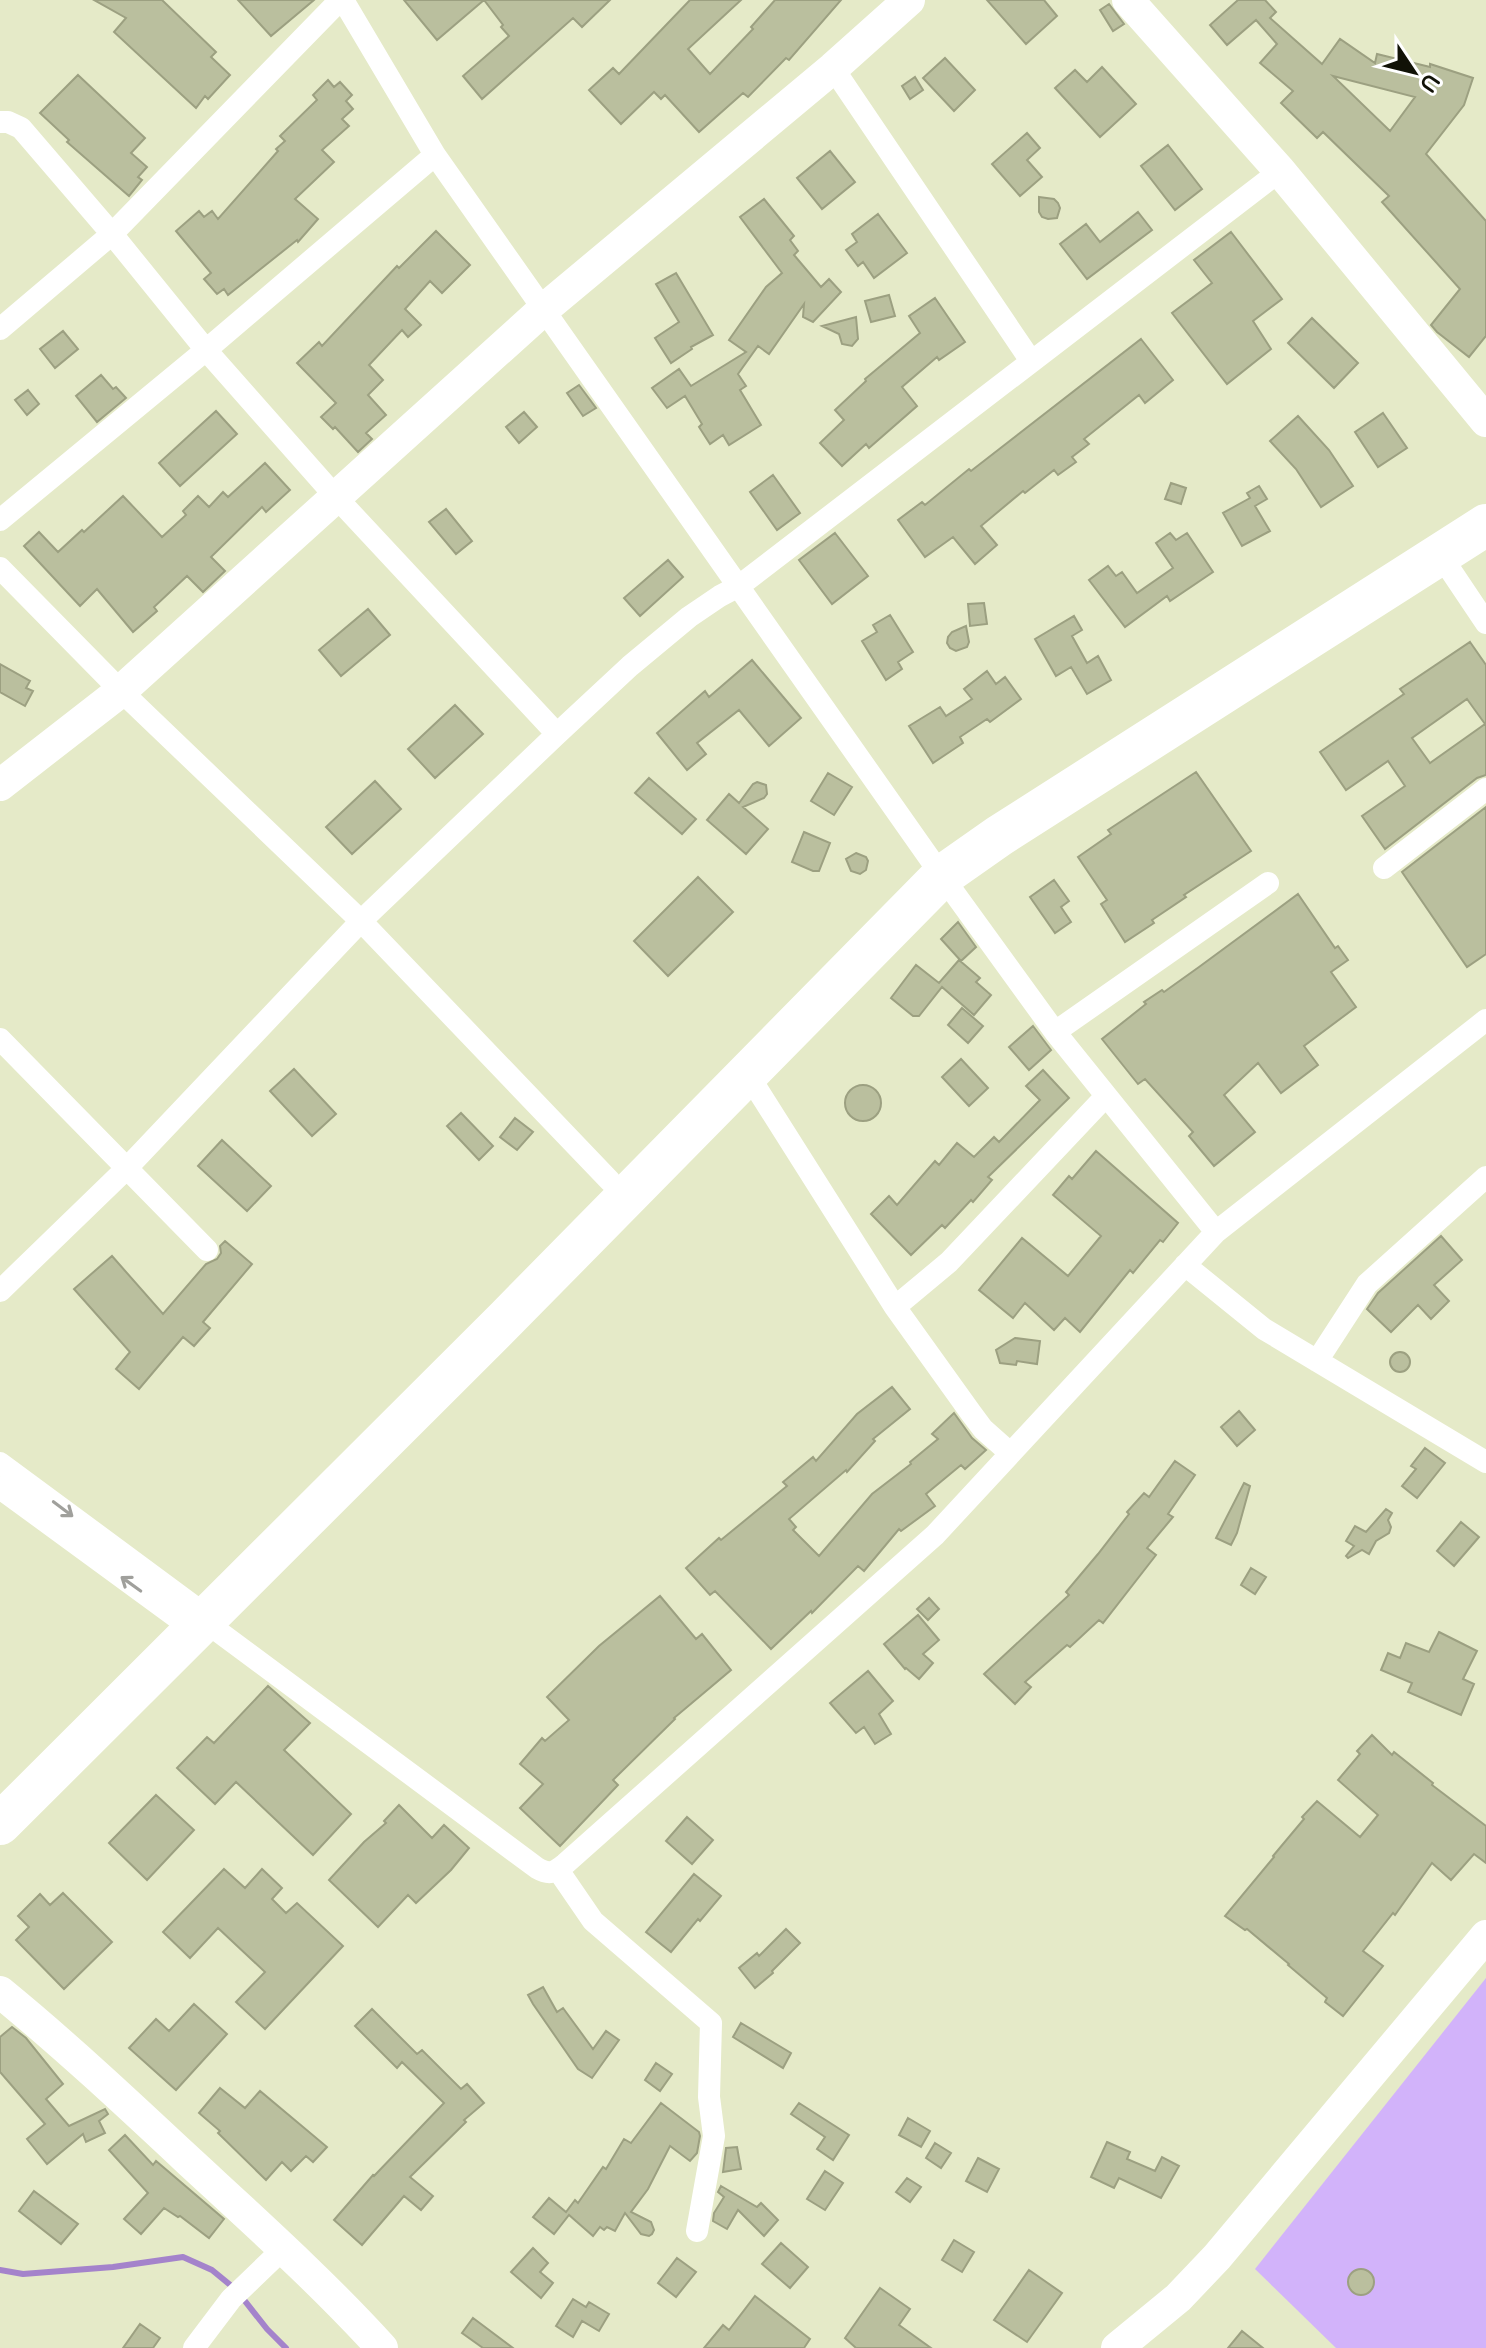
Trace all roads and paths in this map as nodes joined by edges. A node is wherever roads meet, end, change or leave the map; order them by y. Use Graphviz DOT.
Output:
graph roads {
  1 [pos="342,0"];
  2 [pos="909,0"];
  3 [pos="1128,0"];
  4 [pos="833,68"];
  5 [pos="0,122"];
  6 [pos="435,155"];
  7 [pos="1280,171"];
  8 [pos="112,234"];
  9 [pos="543,310"];
  10 [pos="0,329"];
  11 [pos="206,350"];
  12 [pos="1031,361"];
  13 [pos="1486,421"];
  14 [pos="335,496"];
  15 [pos="1486,499"];
  16 [pos="0,520"];
  17 [pos="1486,525"];
  18 [pos="1439,553"];
  19 [pos="0,568"];
  20 [pos="739,586"];
  21 [pos="1486,623"];
  22 [pos="121,691"];
  23 [pos="557,734"];
  24 [pos="0,785"];
  25 [pos="1486,789"];
  26 [pos="935,867"];
  27 [pos="1384,868"];
  28 [pos="1268,883"];
  29 [pos="361,921"];
  30 [pos="1486,1020"];
  31 [pos="1055,1032"];
  32 [pos="0,1039"];
  33 [pos="747,1073"];
  34 [pos="1106,1096"];
  35 [pos="126,1169"];
  36 [pos="1486,1177"];
  37 [pos="610,1181"];
  38 [pos="1216,1232"];
  39 [pos="207,1250"];
  40 [pos="1185,1265"];
  41 [pos="0,1291"];
  42 [pos="895,1307"];
  43 [pos="1317,1361"];
  44 [pos="1010,1453"];
  45 [pos="1486,1462"];
  46 [pos="0,1463"];
  47 [pos="0,1488"];
  48 [pos="196,1618"];
  49 [pos="0,1794"];
  50 [pos="0,1824"];
  51 [pos="558,1870"];
  52 [pos="1486,1936"];
  53 [pos="0,1992"];
  54 [pos="697,2231"];
  55 [pos="273,2258"];
  56 [pos="194,2348"];
  57 [pos="382,2348"];
  58 [pos="1117,2348"];
  1 -- 6 [label="street"];
  1 -- 8 [label="street"];
  2 -- 4 [label="street"];
  3 -- 7 [label="street"];
  4 -- 9 [label="street"];
  4 -- 12 [label="street"];
  5 -- 8 [label="street"];
  6 -- 9 [label="street"];
  6 -- 11 [label="street"];
  7 -- 12 [label="street"];
  7 -- 13 [label="street"];
  8 -- 10 [label="street"];
  8 -- 11 [label="street"];
  9 -- 14 [label="street"];
  9 -- 20 [label="street"];
  11 -- 14 [label="street"];
  11 -- 16 [label="street"];
  12 -- 20 [label="street"];
  14 -- 22 [label="street"];
  14 -- 23 [label="street"];
  15 -- 26 [label="highway"];
  17 -- 18 [label="highway"];
  18 -- 21 [label="street"];
  18 -- 26 [label="highway"];
  19 -- 22 [label="street"];
  20 -- 23 [label="street"];
  20 -- 26 [label="street"];
  22 -- 24 [label="street"];
  22 -- 29 [label="street"];
  23 -- 29 [label="street"];
  25 -- 27 [label="street"];
  26 -- 31 [label="street"];
  26 -- 33 [label="highway"];
  26 -- 37 [label="highway"];
  28 -- 31 [label="street"];
  29 -- 35 [label="street"];
  29 -- 37 [label="street"];
  30 -- 38 [label="street"];
  31 -- 34 [label="street"];
  32 -- 35 [label="street"];
  33 -- 42 [label="street"];
  33 -- 48 [label="highway"];
  34 -- 38 [label="street"];
  34 -- 42 [label="street"];
  35 -- 39 [label="street"];
  35 -- 41 [label="street"];
  36 -- 43 [label="street"];
  37 -- 48 [label="highway"];
  38 -- 40 [label="street"];
  40 -- 43 [label="street"];
  40 -- 44 [label="street"];
  42 -- 44 [label="street"];
  43 -- 45 [label="street"];
  44 -- 51 [label="street"];
  46 -- 48 [label="street, one-way"];
  48 -- 47 [label="street, one-way"];
  48 -- 49 [label="highway"];
  48 -- 50 [label="highway"];
  48 -- 51 [label="street"];
  51 -- 54 [label="street"];
  52 -- 58 [label="street"];
  53 -- 55 [label="street"];
  55 -- 56 [label="street"];
  55 -- 57 [label="street"];
}
